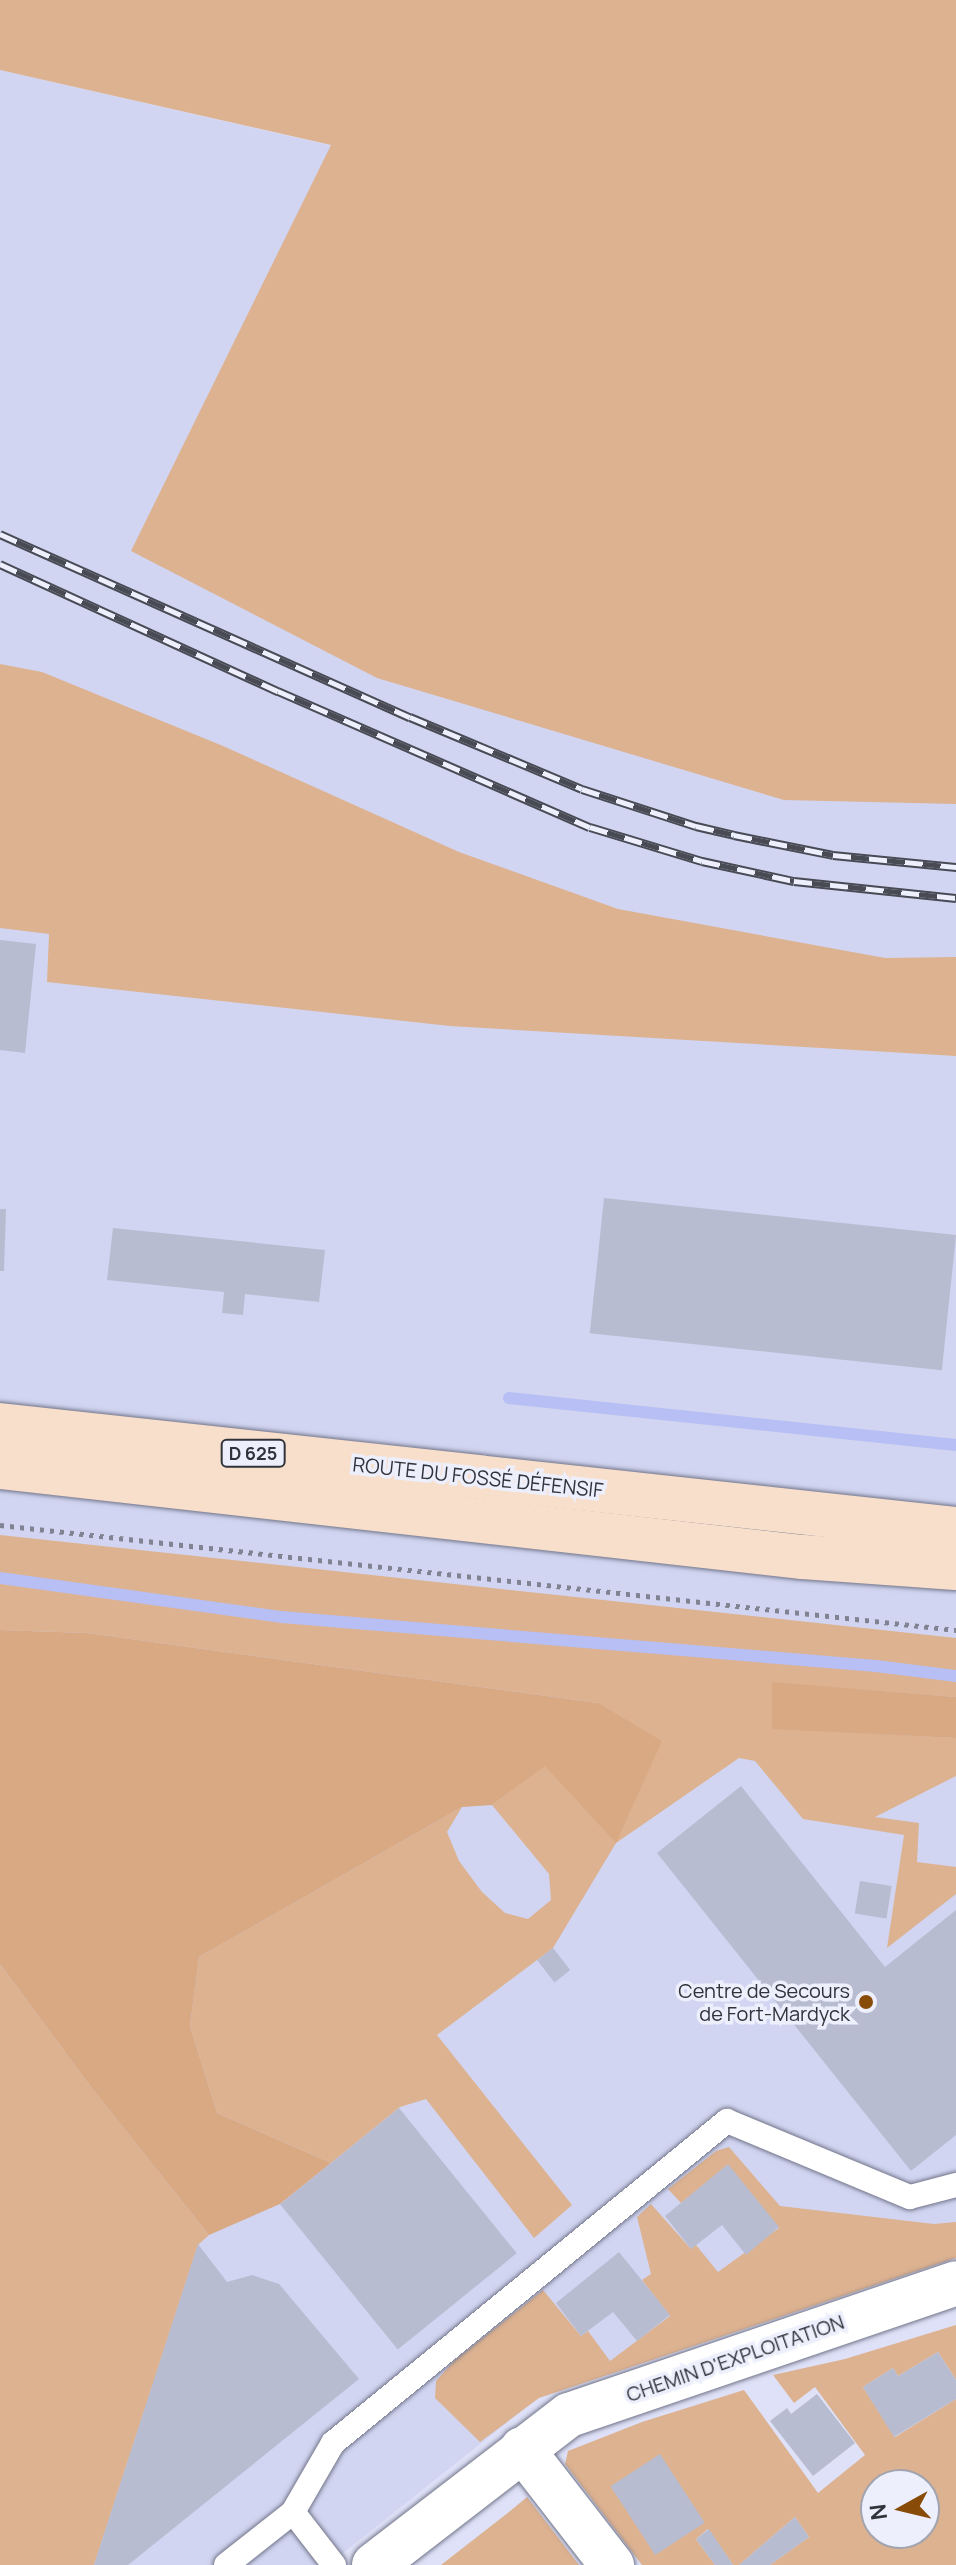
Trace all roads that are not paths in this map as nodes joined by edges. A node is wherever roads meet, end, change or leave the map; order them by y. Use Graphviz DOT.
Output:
graph roads {
  1 [pos="0,1425"];
  2 [pos="0,1467"];
  3 [pos="956,1529"];
  4 [pos="956,1568"];
  5 [pos="956,2185"];
  6 [pos="956,2283"];
  7 [pos="522,2449"];
  8 [pos="293,2512"];
  9 [pos="226,2565"];
  10 [pos="334,2565"];
  11 [pos="374,2565"];
  12 [pos="612,2565"];
  1 -- 3 [label="main road, ROUTE DU FOSSÉ DÉFENSIF / D 625"];
  2 -- 4 [label="main road, D 625"];
  5 -- 8 [label="lane"];
  6 -- 7 [label="street, CHEMIN D'EXPLOITATION"];
  7 -- 11 [label="street, CHEMIN D'EXPLOITATION"];
  7 -- 12 [label="street"];
  8 -- 9 [label="lane"];
  8 -- 10 [label="lane"];
}
